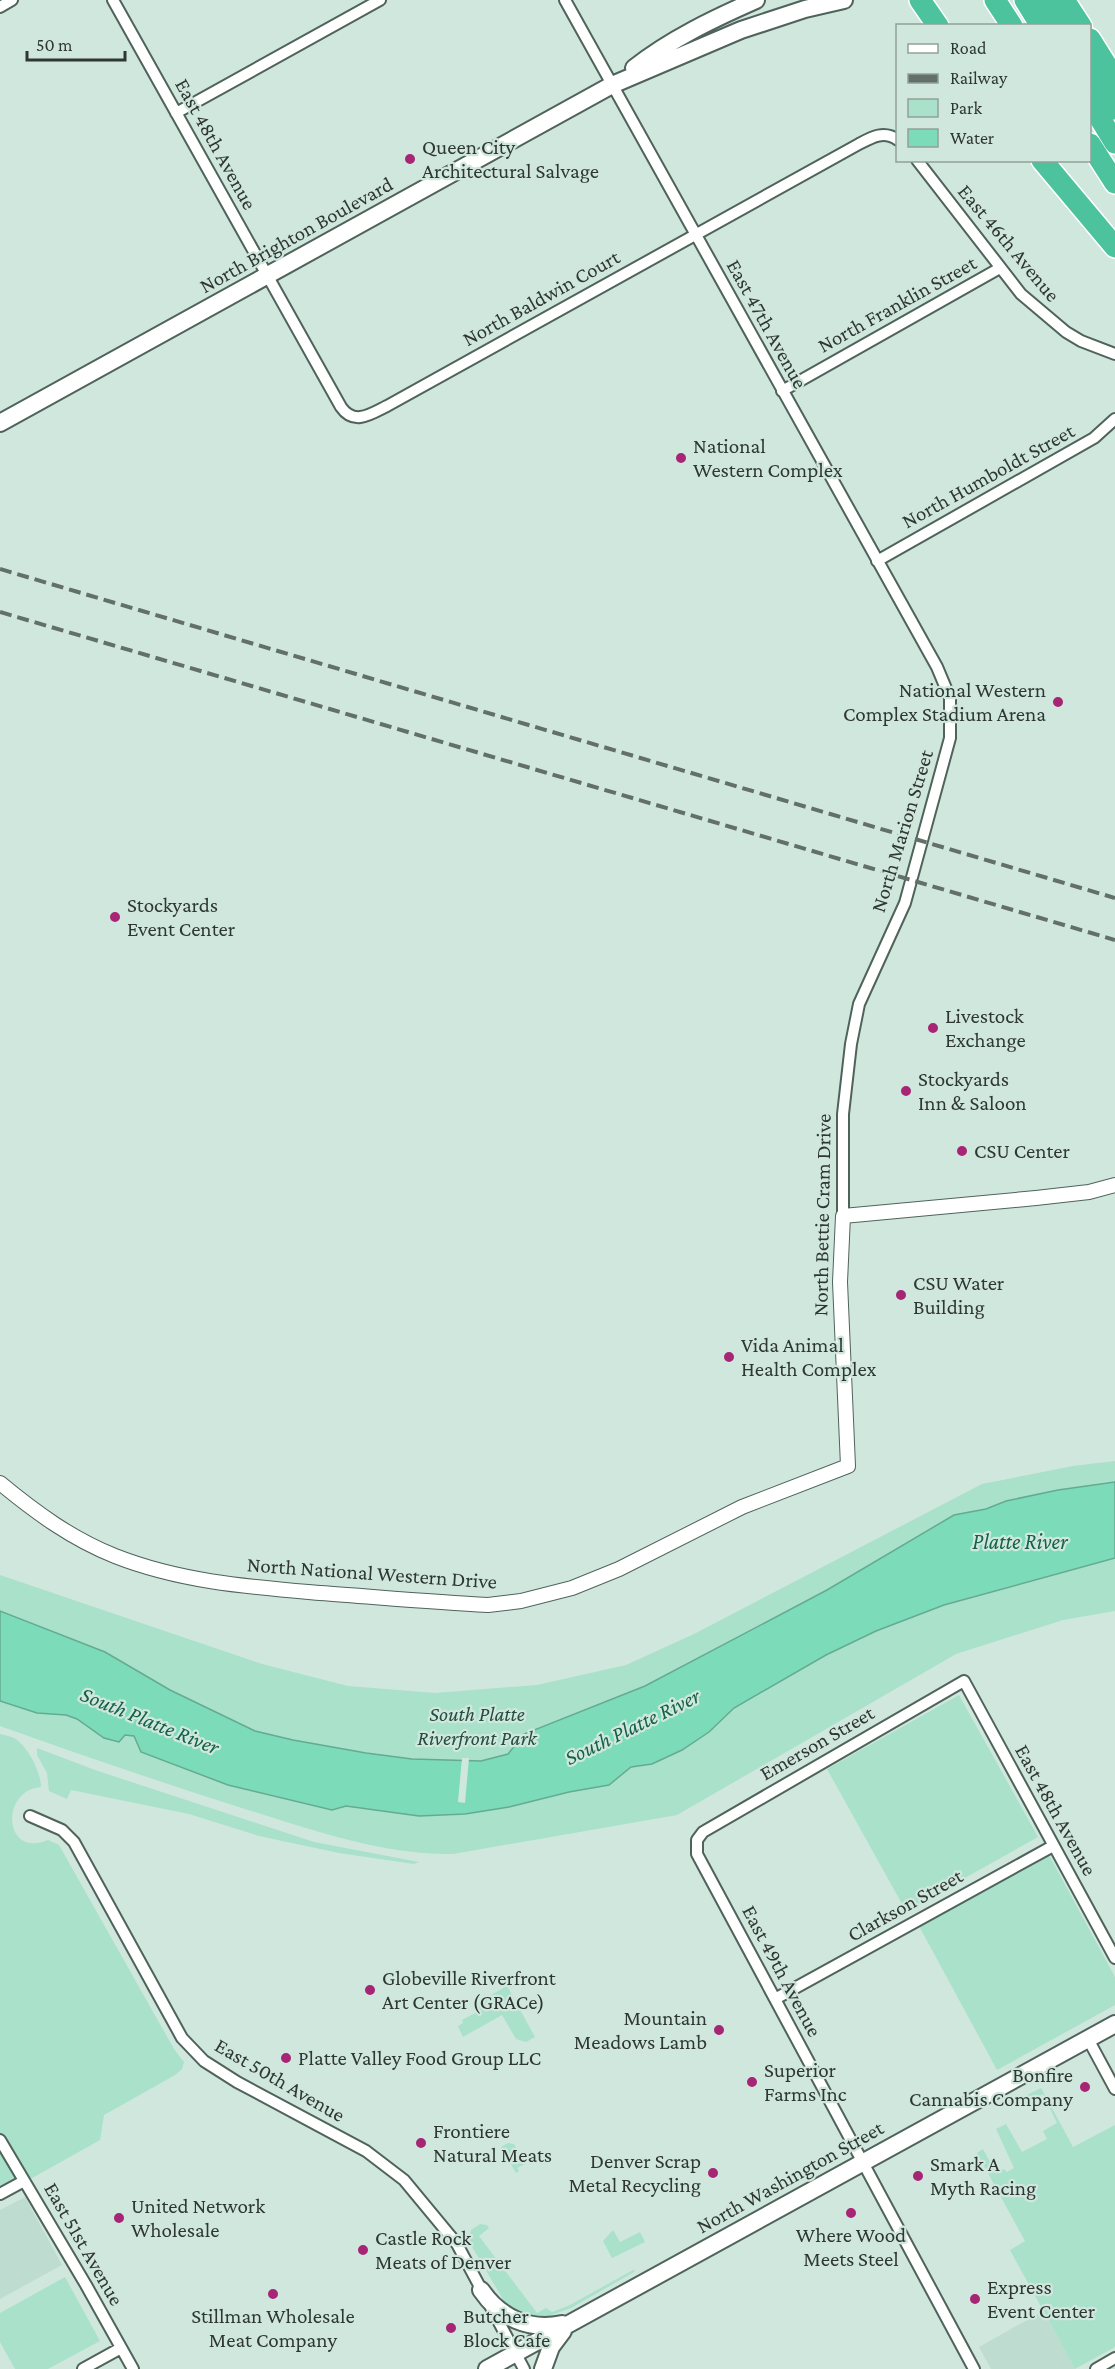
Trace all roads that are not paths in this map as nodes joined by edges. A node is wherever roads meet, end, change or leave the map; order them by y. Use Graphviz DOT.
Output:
graph roads {
  1 [pos="12,0"];
  2 [pos="113,0"];
  3 [pos="380,0"];
  4 [pos="565,0"];
  5 [pos="756,0"];
  6 [pos="844,0"];
  7 [pos="920,0"];
  8 [pos="995,0"];
  9 [pos="1025,0"];
  10 [pos="1046,0"];
  11 [pos="1064,0"];
  12 [pos="0,7"];
  13 [pos="937,24"];
  14 [pos="1011,24"];
  15 [pos="1040,24"];
  16 [pos="1061,24"];
  17 [pos="1080,24"];
  18 [pos="1091,42"];
  19 [pos="1091,72"];
  20 [pos="1115,79"];
  21 [pos="612,85"];
  22 [pos="1091,105"];
  23 [pos="1115,109"];
  24 [pos="176,113"];
  25 [pos="896,138"];
  26 [pos="1115,143"];
  27 [pos="1091,147"];
  28 [pos="918,162"];
  29 [pos="1043,162"];
  30 [pos="1115,183"];
  31 [pos="695,234"];
  32 [pos="1115,247"];
  33 [pos="1000,268"];
  34 [pos="267,276"];
  35 [pos="1115,354"];
  36 [pos="782,391"];
  37 [pos="1115,419"];
  38 [pos="0,423"];
  39 [pos="877,561"];
  40 [pos="937,667"];
  41 [pos="874,969"];
  42 [pos="1115,1185"];
  43 [pos="843,1216"];
  44 [pos="848,1466"];
  45 [pos="0,1483"];
  46 [pos="963,1681"];
  47 [pos="30,1816"];
  48 [pos="696,1844"];
  49 [pos="1053,1846"];
  50 [pos="1115,1958"];
  51 [pos="775,1999"];
  52 [pos="1115,2024"];
  53 [pos="1088,2039"];
  54 [pos="1115,2089"];
  55 [pos="0,2140"];
  56 [pos="863,2163"];
  57 [pos="24,2181"];
  58 [pos="0,2194"];
  59 [pos="481,2290"];
  60 [pos="575,2320"];
  61 [pos="122,2348"];
  62 [pos="515,2353"];
  63 [pos="1115,2358"];
  64 [pos="83,2369"];
  65 [pos="133,2369"];
  66 [pos="486,2369"];
  67 [pos="524,2369"];
  68 [pos="543,2369"];
  69 [pos="974,2369"];
  70 [pos="1096,2369"];
  1 -- 12 [label="street"];
  2 -- 24 [label="street, East 48th Avenue"];
  3 -- 24 [label="street"];
  4 -- 21 [label="street, East 47th Avenue"];
  5 -- 21 [label="main road, North Brighton Boulevard"];
  6 -- 21 [label="main road, North Brighton Boulevard"];
  7 -- 13 [label="highway"];
  8 -- 14 [label="highway"];
  9 -- 15 [label="highway"];
  10 -- 16 [label="highway"];
  11 -- 17 [label="highway"];
  18 -- 20 [label="highway"];
  19 -- 23 [label="highway"];
  21 -- 31 [label="street, East 47th Avenue"];
  21 -- 34 [label="main road, North Brighton Boulevard"];
  22 -- 26 [label="highway"];
  24 -- 34 [label="street, East 48th Avenue"];
  25 -- 31 [label="street, North Baldwin Court"];
  27 -- 30 [label="highway"];
  28 -- 33 [label="street, East 46th Avenue"];
  29 -- 32 [label="highway"];
  31 -- 34 [label="street, North Baldwin Court"];
  31 -- 36 [label="street, East 47th Avenue"];
  33 -- 35 [label="street, East 46th Avenue"];
  33 -- 36 [label="street, North Franklin Street"];
  34 -- 38 [label="main road, North Brighton Boulevard"];
  36 -- 39 [label="street, East 47th Avenue"];
  37 -- 39 [label="street, North Humboldt Street"];
  39 -- 40 [label="street, East 47th Avenue"];
  40 -- 41 [label="street, North Marion Street"];
  41 -- 43 [label="street, North Bettie Cram Drive"];
  42 -- 43 [label="street"];
  43 -- 44 [label="street, North Bettie Cram Drive"];
  44 -- 45 [label="street, North National Western Drive"];
  46 -- 48 [label="street, Emerson Street"];
  46 -- 49 [label="street, East 48th Avenue"];
  47 -- 59 [label="street, East 50th Avenue"];
  48 -- 51 [label="street, East 49th Avenue"];
  49 -- 50 [label="street, East 48th Avenue"];
  49 -- 51 [label="street, Clarkson Street"];
  51 -- 56 [label="street, East 49th Avenue"];
  52 -- 53 [label="main road, North Washington Street"];
  53 -- 54 [label="street"];
  53 -- 56 [label="main road, North Washington Street"];
  55 -- 57 [label="street, East 51st Avenue"];
  56 -- 60 [label="main road, North Washington Street"];
  56 -- 69 [label="street, East 49th Avenue"];
  57 -- 58 [label="street"];
  57 -- 61 [label="street, East 51st Avenue"];
  59 -- 60 [label="main road"];
  59 -- 62 [label="street, East 50th Avenue"];
  60 -- 62 [label="main road, North Washington Street"];
  60 -- 68 [label="main road"];
  61 -- 64 [label="street"];
  61 -- 65 [label="street, East 51st Avenue"];
  62 -- 66 [label="main road, North Washington Street"];
  62 -- 67 [label="street, East 50th Avenue"];
  63 -- 70 [label="street"];
}
